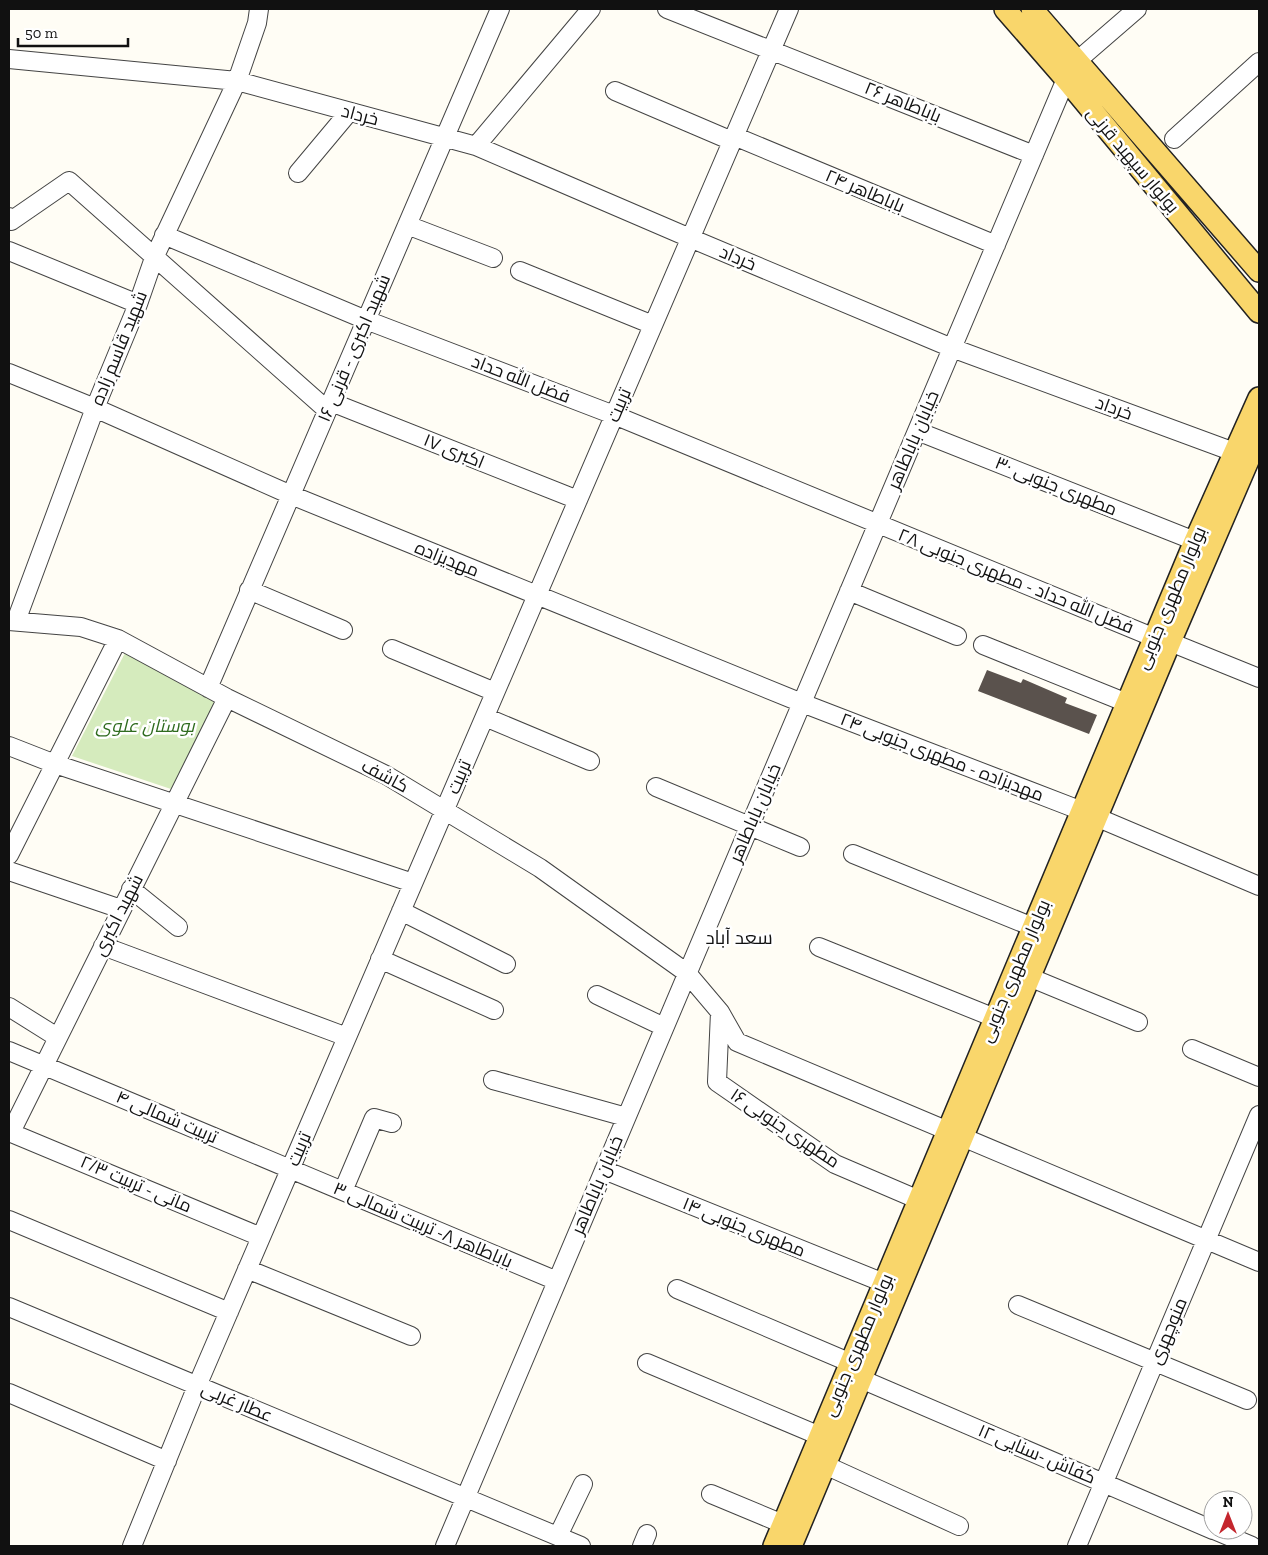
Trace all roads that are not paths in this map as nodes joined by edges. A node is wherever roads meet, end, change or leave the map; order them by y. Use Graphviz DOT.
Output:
graph roads {
  1 [pos="259,9"];
  2 [pos="500,9"];
  3 [pos="591,9"];
  4 [pos="667,9"];
  5 [pos="789,9"];
  6 [pos="1005,9"];
  7 [pos="1032,9"];
  8 [pos="1138,9"];
  9 [pos="771,50"];
  10 [pos="9,59"];
  11 [pos="1078,60"];
  12 [pos="1259,62"];
  13 [pos="1066,79"];
  14 [pos="237,81"];
  15 [pos="615,91"];
  16 [pos="349,112"];
  17 [pos="445,138"];
  18 [pos="733,139"];
  19 [pos="1174,139"];
  20 [pos="476,146"];
  21 [pos="1034,155"];
  22 [pos="298,173"];
  23 [pos="9,217"];
  24 [pos="407,225"];
  25 [pos="164,235"];
  26 [pos="690,238"];
  27 [pos="996,245"];
  28 [pos="9,251"];
  29 [pos="154,258"];
  30 [pos="493,258"];
  31 [pos="520,271"];
  32 [pos="1259,271"];
  33 [pos="138,304"];
  34 [pos="1258,314"];
  35 [pos="366,320"];
  36 [pos="653,325"];
  37 [pos="952,348"];
  38 [pos="9,373"];
  39 [pos="1259,398"];
  40 [pos="329,406"];
  41 [pos="95,408"];
  42 [pos="614,415"];
  43 [pos="917,431"];
  44 [pos="1259,435"];
  45 [pos="1234,452"];
  46 [pos="291,495"];
  47 [pos="578,500"];
  48 [pos="877,524"];
  49 [pos="1195,541"];
  50 [pos="250,590"];
  51 [pos="849,591"];
  52 [pos="537,595"];
  53 [pos="12,621"];
  54 [pos="343,630"];
  55 [pos="957,636"];
  56 [pos="118,639"];
  57 [pos="1162,640"];
  58 [pos="983,644"];
  59 [pos="392,649"];
  60 [pos="1259,678"];
  61 [pos="208,688"];
  62 [pos="495,692"];
  63 [pos="227,698"];
  64 [pos="802,703"];
  65 [pos="1127,703"];
  66 [pos="484,717"];
  67 [pos="9,746"];
  68 [pos="590,761"];
  69 [pos="55,764"];
  70 [pos="656,787"];
  71 [pos="174,804"];
  72 [pos="445,809"];
  73 [pos="1089,814"];
  74 [pos="749,826"];
  75 [pos="800,847"];
  76 [pos="853,854"];
  77 [pos="9,855"];
  78 [pos="9,871"];
  79 [pos="413,883"];
  80 [pos="1259,886"];
  81 [pos="131,889"];
  82 [pos="121,909"];
  83 [pos="401,911"];
  84 [pos="178,927"];
  85 [pos="1033,927"];
  86 [pos="103,946"];
  87 [pos="819,947"];
  88 [pos="380,959"];
  89 [pos="506,964"];
  90 [pos="688,973"];
  91 [pos="1029,977"];
  92 [pos="597,995"];
  93 [pos="9,1007"];
  94 [pos="494,1010"];
  95 [pos="720,1012"];
  96 [pos="995,1018"];
  97 [pos="1138,1022"];
  98 [pos="664,1027"];
  99 [pos="57,1037"];
  100 [pos="346,1037"];
  101 [pos="1192,1049"];
  102 [pos="9,1051"];
  103 [pos="43,1065"];
  104 [pos="1259,1077"];
  105 [pos="493,1080"];
  106 [pos="1259,1115"];
  107 [pos="626,1117"];
  108 [pos="392,1123"];
  109 [pos="10,1132"];
  110 [pos="955,1134"];
  111 [pos="290,1169"];
  112 [pos="604,1170"];
  113 [pos="343,1191"];
  114 [pos="919,1200"];
  115 [pos="9,1220"];
  116 [pos="261,1236"];
  117 [pos="1206,1240"];
  118 [pos="1259,1262"];
  119 [pos="247,1269"];
  120 [pos="557,1281"];
  121 [pos="884,1283"];
  122 [pos="677,1289"];
  123 [pos="1018,1305"];
  124 [pos="9,1306"];
  125 [pos="229,1312"];
  126 [pos="411,1336"];
  127 [pos="1155,1362"];
  128 [pos="647,1363"];
  129 [pos="856,1371"];
  130 [pos="197,1386"];
  131 [pos="9,1393"];
  132 [pos="1247,1400"];
  133 [pos="820,1436"];
  134 [pos="166,1461"];
  135 [pos="825,1465"];
  136 [pos="1104,1483"];
  137 [pos="582,1484"];
  138 [pos="711,1494"];
  139 [pos="465,1498"];
  140 [pos="783,1524"];
  141 [pos="1203,1525"];
  142 [pos="959,1526"];
  143 [pos="558,1536"];
  144 [pos="1238,1540"];
  145 [pos="132,1546"];
  146 [pos="445,1546"];
  147 [pos="581,1546"];
  148 [pos="774,1546"];
  149 [pos="791,1546"];
  150 [pos="1077,1546"];
  151 [pos="1252,1546"];
  1 -- 14 [label="street, شهید قاسم زاده"];
  2 -- 17 [label="street, شهید اکبری - قرنی ۱۶"];
  3 -- 20 [label="street"];
  4 -- 9 [label="street, باباطاهر ۲۶"];
  5 -- 9 [label="street, تربیت"];
  6 -- 13 [label="main road, بولوار سپهبد قرنی"];
  7 -- 11 [label="main road, بولوار سپهبد قرنی"];
  8 -- 11 [label="street"];
  9 -- 18 [label="street, تربیت"];
  9 -- 21 [label="street, باباطاهر ۲۶"];
  10 -- 14 [label="street, خرداد"];
  11 -- 32 [label="main road, بولوار سپهبد قرنی"];
  12 -- 19 [label="street"];
  13 -- 21 [label="street, خیابان باباطاهر"];
  13 -- 34 [label="main road, بولوار سپهبد قرنی"];
  14 -- 16 [label="street, خرداد"];
  14 -- 25 [label="street, شهید قاسم زاده"];
  15 -- 18 [label="street, باباطاهر ۲۴"];
  16 -- 17 [label="street, خرداد"];
  16 -- 22 [label="street"];
  17 -- 20 [label="street, خرداد"];
  17 -- 24 [label="street, شهید اکبری - قرنی ۱۶"];
  18 -- 26 [label="street, تربیت"];
  18 -- 27 [label="street, باباطاهر ۲۴"];
  20 -- 26 [label="street, خرداد"];
  21 -- 27 [label="street, خیابان باباطاهر"];
  23 -- 29 [label="street, اکبری ۱۷"];
  24 -- 30 [label="street"];
  24 -- 35 [label="street, شهید اکبری - قرنی ۱۶"];
  25 -- 29 [label="street, شهید قاسم زاده"];
  25 -- 35 [label="street, فضل الله حداد"];
  26 -- 36 [label="street, تربیت"];
  26 -- 37 [label="street, خرداد"];
  27 -- 37 [label="street, خیابان باباطاهر"];
  28 -- 33 [label="street"];
  29 -- 33 [label="street, شهید قاسم زاده"];
  29 -- 40 [label="street, اکبری ۱۷"];
  31 -- 36 [label="street"];
  33 -- 41 [label="street, شهید قاسم زاده"];
  35 -- 40 [label="street, شهید اکبری - قرنی ۱۶"];
  35 -- 42 [label="street, فضل الله حداد"];
  36 -- 42 [label="street, تربیت"];
  37 -- 43 [label="street, خیابان باباطاهر"];
  37 -- 45 [label="street, خرداد"];
  38 -- 41 [label="street, مهدیزاده"];
  39 -- 45 [label="main road, بولوار مطهری جنوبی"];
  40 -- 46 [label="street, شهید اکبری - قرنی ۱۶"];
  40 -- 47 [label="street, اکبری ۱۷"];
  41 -- 46 [label="street, مهدیزاده"];
  41 -- 53 [label="street, شهید قاسم زاده"];
  42 -- 47 [label="street, تربیت"];
  42 -- 48 [label="street, فضل الله حداد"];
  43 -- 48 [label="street, خیابان باباطاهر"];
  43 -- 49 [label="street, مطهری جنوبی ۳۰"];
  44 -- 57 [label="main road, بولوار مطهری جنوبی"];
  45 -- 49 [label="main road, بولوار مطهری جنوبی"];
  46 -- 50 [label="street, شهید اکبری - قرنی ۱۶"];
  46 -- 52 [label="street, مهدیزاده"];
  47 -- 52 [label="street, تربیت"];
  48 -- 51 [label="street, خیابان باباطاهر"];
  48 -- 57 [label="street, فضل الله حداد - مطهری جنوبی ۲۸"];
  49 -- 57 [label="main road, بولوار مطهری جنوبی"];
  50 -- 54 [label="street"];
  50 -- 61 [label="street, شهید اکبری - قرنی ۱۶"];
  51 -- 55 [label="street"];
  51 -- 64 [label="street, خیابان باباطاهر"];
  52 -- 62 [label="street, تربیت"];
  52 -- 64 [label="street, مهدیزاده"];
  53 -- 56 [label="street, کاشف"];
  56 -- 61 [label="street, کاشف"];
  56 -- 69 [label="street"];
  57 -- 60 [label="street, فضل الله حداد - مطهری جنوبی ۲۸"];
  57 -- 65 [label="main road, بولوار مطهری جنوبی"];
  57 -- 73 [label="main road, بولوار مطهری جنوبی"];
  58 -- 65 [label="street"];
  59 -- 62 [label="street"];
  61 -- 63 [label="street, کاشف"];
  62 -- 66 [label="street, تربیت"];
  63 -- 71 [label="street, شهید اکبری"];
  63 -- 72 [label="street, کاشف"];
  64 -- 73 [label="street, مهدیزاده - مطهری جنوبی ۲۴"];
  64 -- 74 [label="street, خیابان باباطاهر"];
  65 -- 73 [label="main road, بولوار مطهری جنوبی"];
  66 -- 68 [label="street"];
  66 -- 72 [label="street, تربیت"];
  67 -- 69 [label="street"];
  69 -- 71 [label="street"];
  69 -- 77 [label="street"];
  70 -- 74 [label="street"];
  71 -- 79 [label="street"];
  71 -- 81 [label="street, شهید اکبری"];
  72 -- 79 [label="street, تربیت"];
  72 -- 90 [label="street, کاشف"];
  73 -- 80 [label="street, مهدیزاده - مطهری جنوبی ۲۴"];
  73 -- 85 [label="main road, بولوار مطهری جنوبی"];
  73 -- 91 [label="main road, بولوار مطهری جنوبی"];
  74 -- 75 [label="street"];
  74 -- 90 [label="street, خیابان باباطاهر"];
  76 -- 85 [label="street"];
  78 -- 82 [label="street"];
  79 -- 83 [label="street, تربیت"];
  81 -- 82 [label="street, شهید اکبری"];
  81 -- 84 [label="street"];
  82 -- 86 [label="street, شهید اکبری"];
  83 -- 88 [label="street, تربیت"];
  83 -- 89 [label="street"];
  85 -- 96 [label="main road, بولوار مطهری جنوبی"];
  86 -- 99 [label="street, شهید اکبری"];
  86 -- 100 [label="street"];
  87 -- 96 [label="street"];
  88 -- 94 [label="street"];
  88 -- 100 [label="street, تربیت"];
  90 -- 95 [label="street, کاشف"];
  90 -- 98 [label="street, خیابان باباطاهر"];
  91 -- 97 [label="street"];
  91 -- 110 [label="main road, بولوار مطهری جنوبی"];
  92 -- 98 [label="street"];
  93 -- 99 [label="street"];
  95 -- 110 [label="street, کاشف"];
  95 -- 114 [label="street, مطهری جنوبی ۱۶"];
  96 -- 110 [label="main road, بولوار مطهری جنوبی"];
  98 -- 107 [label="street, خیابان باباطاهر"];
  99 -- 103 [label="street, شهید اکبری"];
  100 -- 111 [label="street, تربیت"];
  101 -- 104 [label="street"];
  102 -- 103 [label="street, تربیت شمالی ۴"];
  103 -- 109 [label="street, شهید اکبری"];
  103 -- 111 [label="street, تربیت شمالی ۴"];
  105 -- 107 [label="street"];
  106 -- 117 [label="street, منوچهری"];
  107 -- 112 [label="street, خیابان باباطاهر"];
  108 -- 113 [label="street"];
  109 -- 116 [label="street, مانی - تربیت ۲/۳"];
  110 -- 114 [label="main road, بولوار مطهری جنوبی"];
  110 -- 117 [label="street, کاشف"];
  110 -- 129 [label="main road, بولوار مطهری جنوبی"];
  111 -- 113 [label="street, باباطاهر ۸- تربیت شمالی ۳"];
  111 -- 116 [label="street, تربیت"];
  112 -- 120 [label="street, خیابان باباطاهر"];
  112 -- 121 [label="street, مطهری جنوبی ۱۴"];
  113 -- 120 [label="street, باباطاهر ۸- تربیت شمالی ۳"];
  114 -- 121 [label="main road, بولوار مطهری جنوبی"];
  115 -- 125 [label="street"];
  116 -- 119 [label="street, تربیت"];
  117 -- 118 [label="street, کاشف"];
  117 -- 127 [label="street, منوچهری"];
  119 -- 125 [label="street, تربیت"];
  119 -- 126 [label="street"];
  120 -- 139 [label="street, خیابان باباطاهر"];
  121 -- 129 [label="main road, بولوار مطهری جنوبی"];
  122 -- 129 [label="street, کفاش -سنایی ۱۲"];
  123 -- 127 [label="street"];
  124 -- 130 [label="street, عطار غربی"];
  125 -- 130 [label="street, تربیت"];
  127 -- 132 [label="street"];
  127 -- 136 [label="street, منوچهری"];
  128 -- 133 [label="street"];
  129 -- 133 [label="main road, بولوار مطهری جنوبی"];
  129 -- 135 [label="main road, بولوار مطهری جنوبی"];
  129 -- 136 [label="street, کفاش -سنایی ۱۲"];
  130 -- 134 [label="street, تربیت"];
  130 -- 139 [label="street, عطار غربی"];
  131 -- 134 [label="street"];
  133 -- 140 [label="main road, بولوار مطهری جنوبی"];
  134 -- 145 [label="street, تربیت"];
  135 -- 142 [label="street"];
  135 -- 149 [label="main road, بولوار مطهری جنوبی"];
  136 -- 141 [label="street, کفاش -سنایی ۱۲"];
  136 -- 150 [label="street, منوچهری"];
  137 -- 143 [label="street"];
  138 -- 140 [label="street"];
  139 -- 143 [label="street, عطار غربی"];
  139 -- 146 [label="street, خیابان باباطاهر"];
  140 -- 148 [label="main road, بولوار مطهری جنوبی"];
  143 -- 147 [label="street, عطار غربی"];
  144 -- 151 [label="street, کفاش -سنایی ۱۲"];
}
